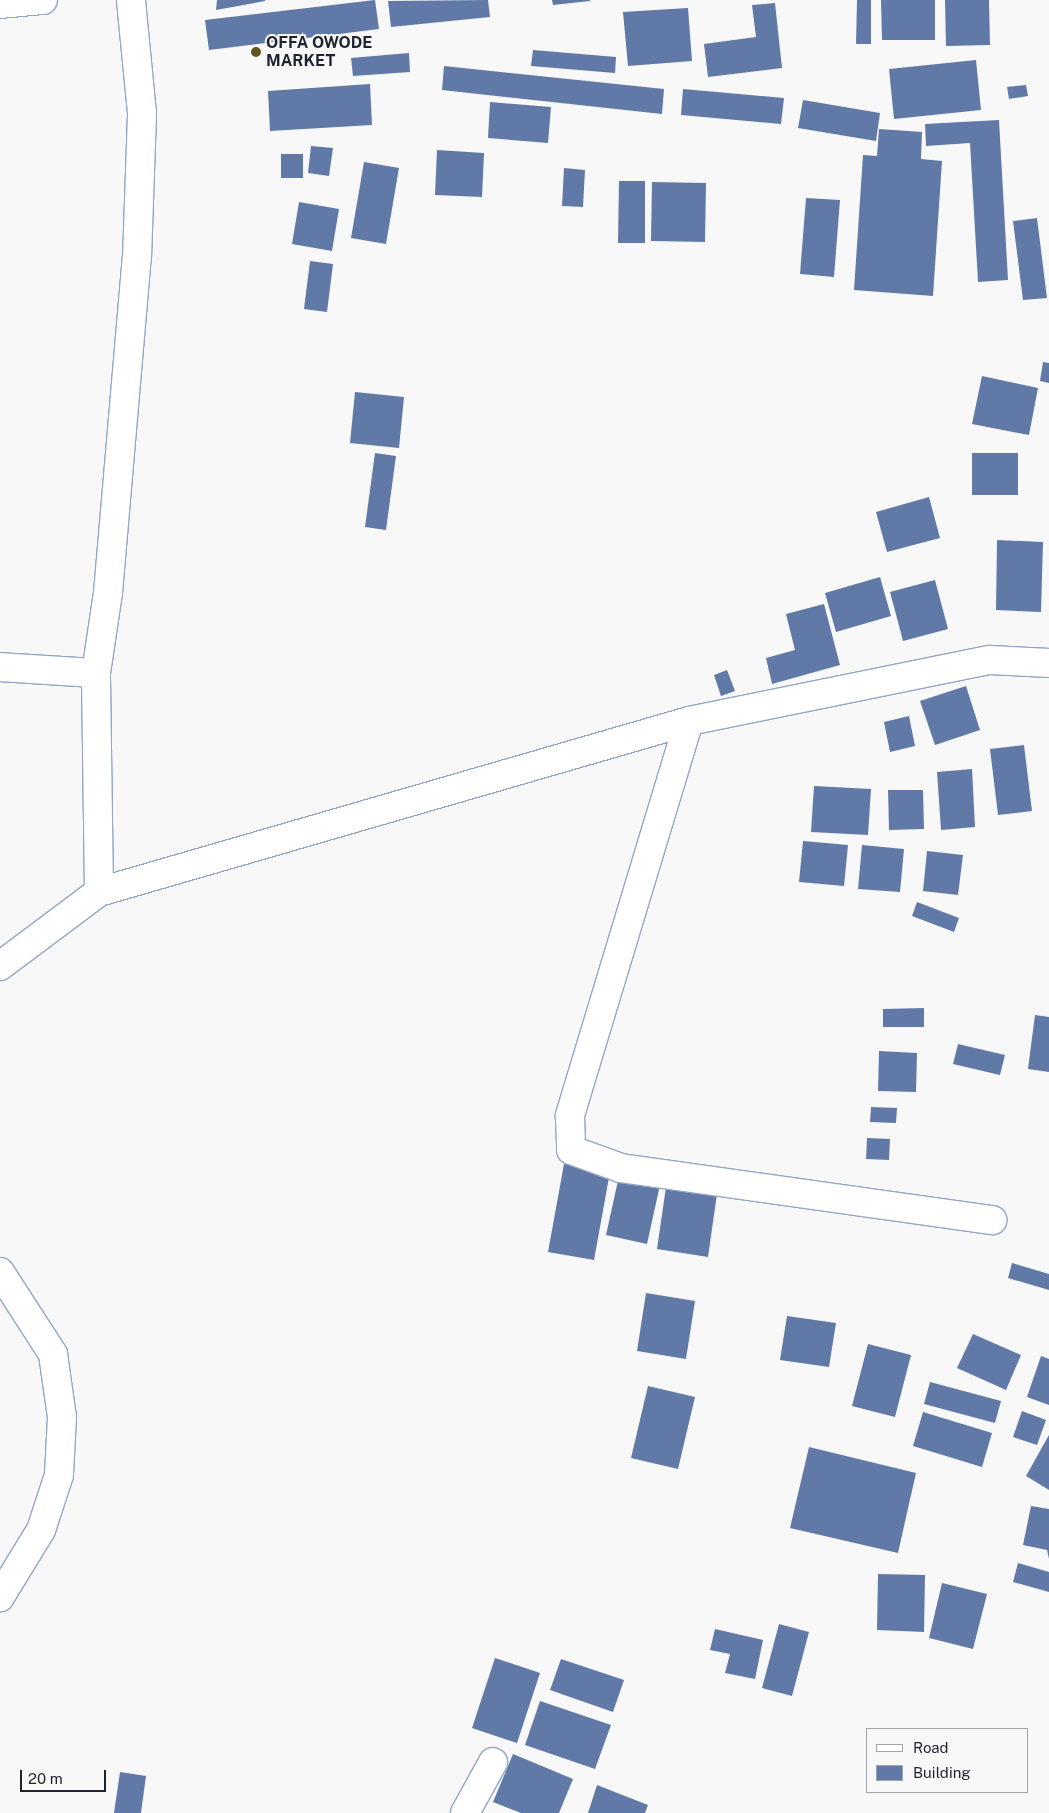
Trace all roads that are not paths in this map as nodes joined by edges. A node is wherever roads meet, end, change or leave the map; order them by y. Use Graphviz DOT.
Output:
graph roads {
  1 [pos="43,0"];
  2 [pos="131,0"];
  3 [pos="0,4"];
  4 [pos="1049,663"];
  5 [pos="0,667"];
  6 [pos="96,673"];
  7 [pos="689,721"];
  8 [pos="99,892"];
  9 [pos="0,966"];
  10 [pos="992,1220"];
  11 [pos="0,1272"];
  12 [pos="9,1585"];
  13 [pos="493,1762"];
  14 [pos="465,1813"];
  1 -- 3 [label="street"];
  2 -- 6 [label="street"];
  4 -- 7 [label="street"];
  5 -- 6 [label="street"];
  6 -- 8 [label="street"];
  7 -- 8 [label="street"];
  7 -- 10 [label="street"];
  8 -- 9 [label="street"];
  11 -- 12 [label="street"];
  13 -- 14 [label="street"];
}
